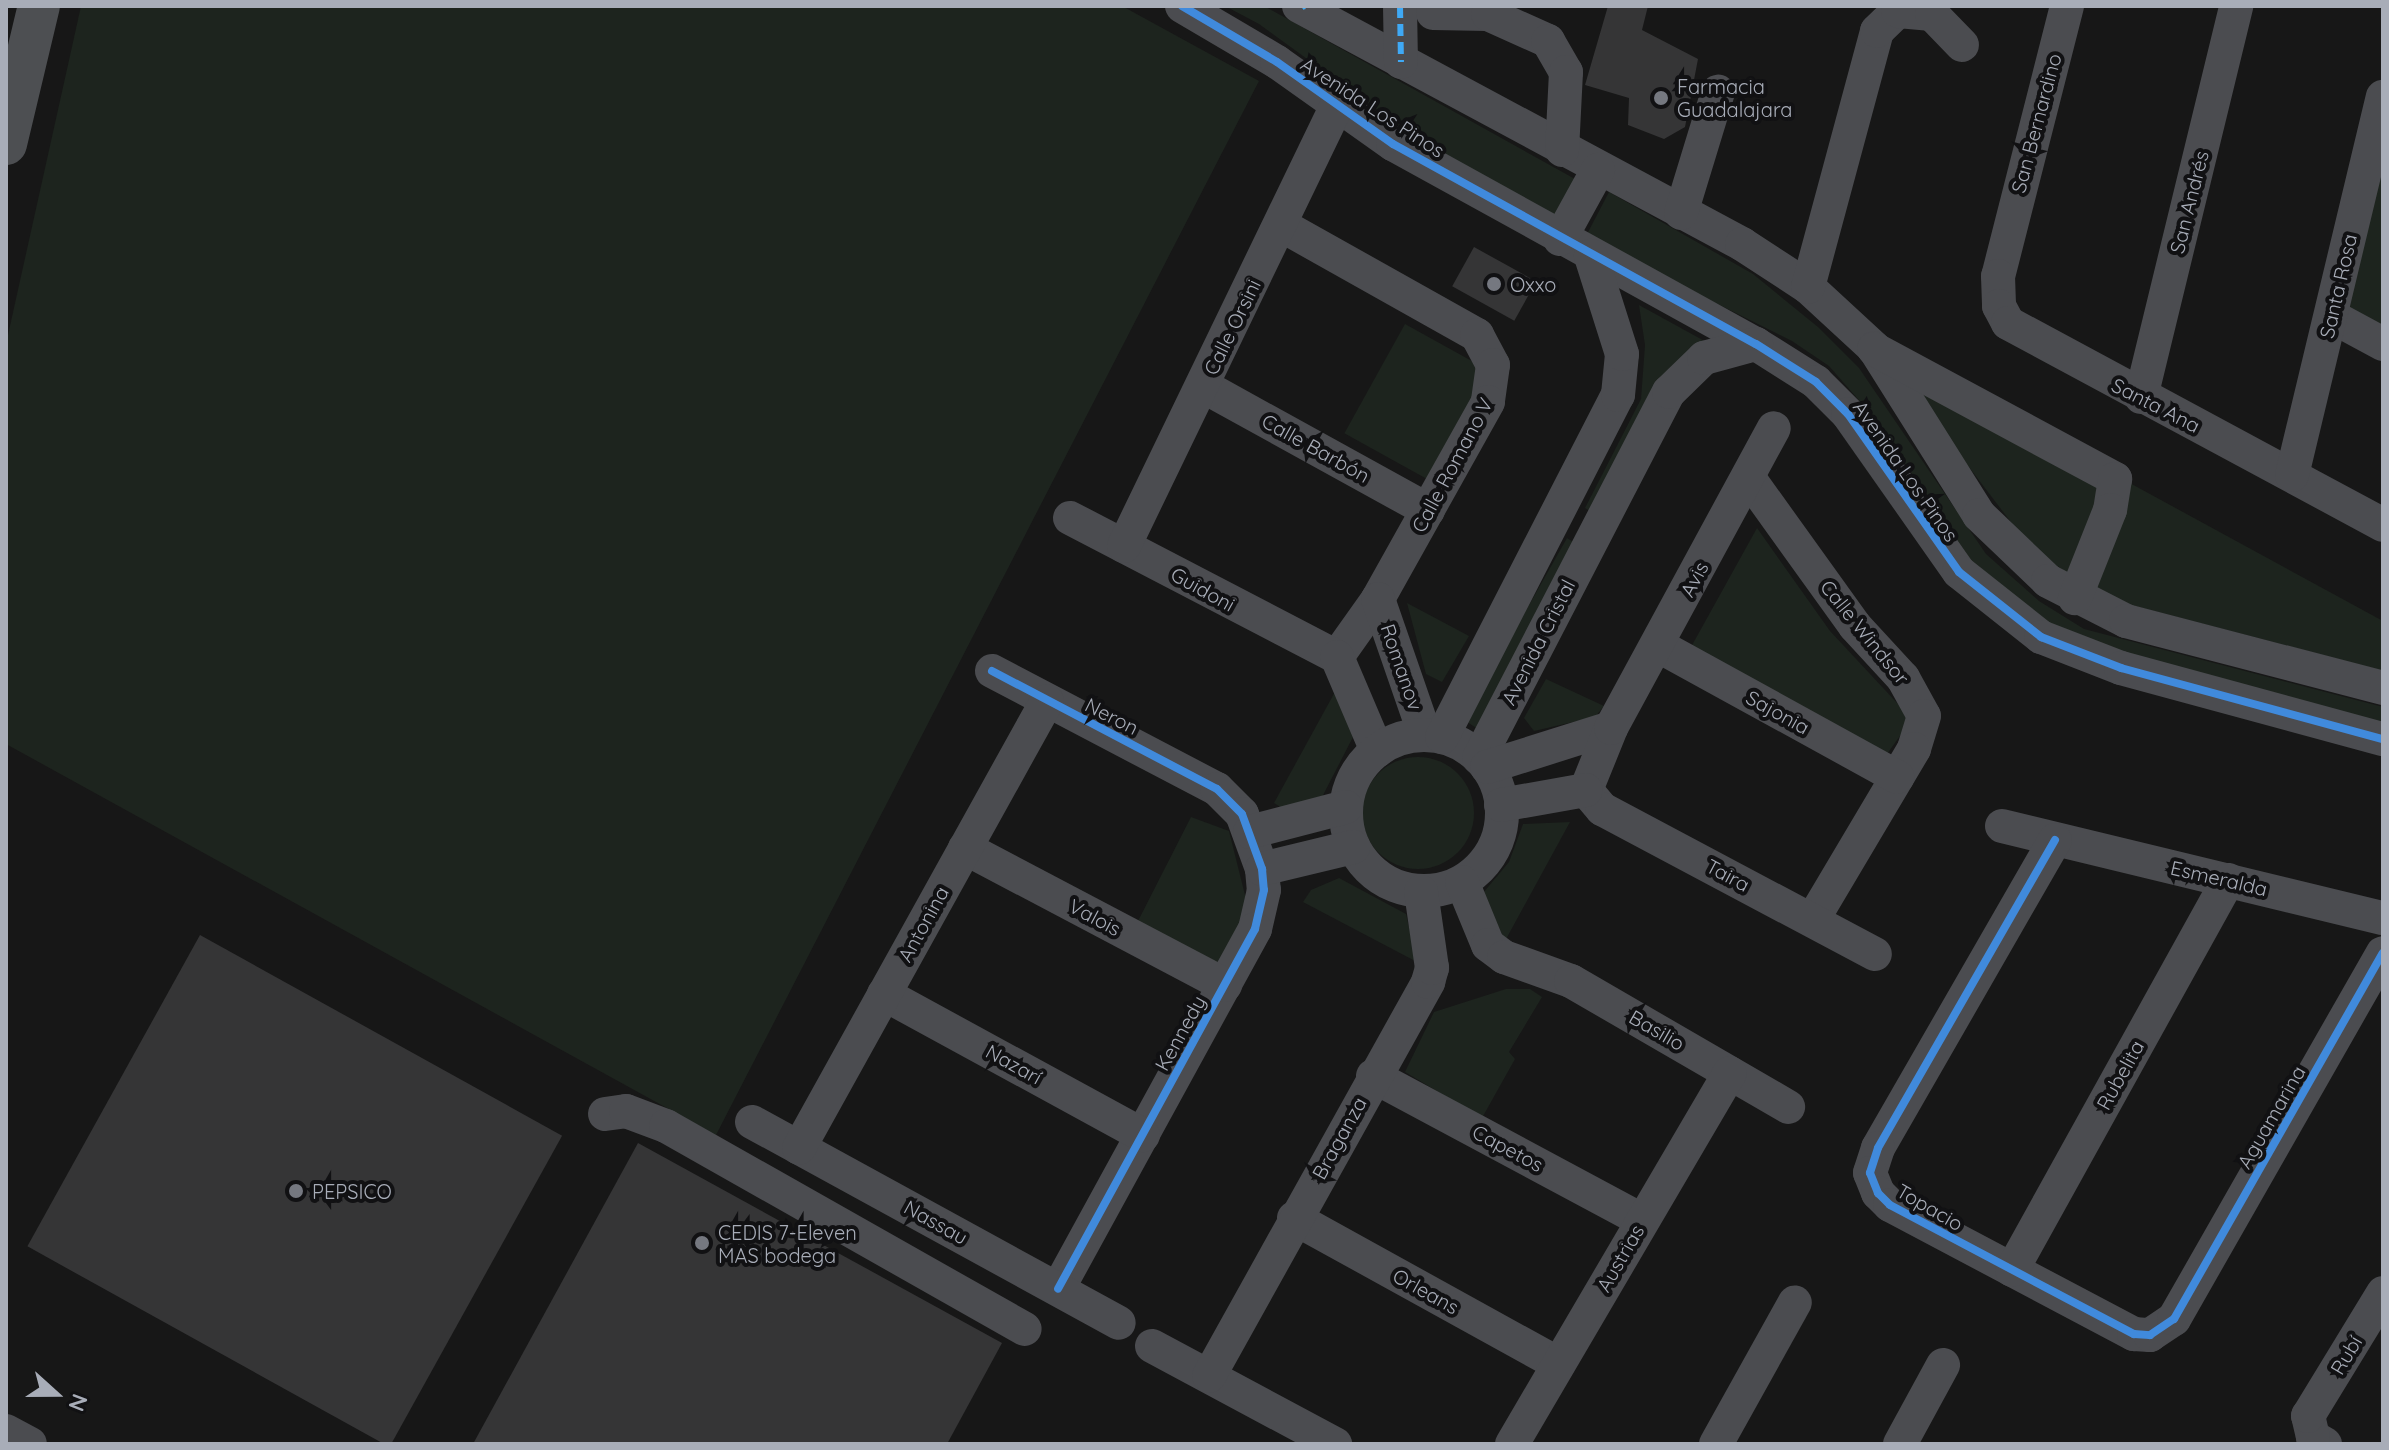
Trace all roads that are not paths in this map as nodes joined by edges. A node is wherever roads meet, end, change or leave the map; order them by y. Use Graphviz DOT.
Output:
graph roads {
  1 [pos="39,6"];
  2 [pos="1182,6"];
  3 [pos="1302,6"];
  4 [pos="1400,6"];
  5 [pos="2067,6"];
  6 [pos="2236,6"];
  7 [pos="1433,13"];
  8 [pos="1962,45"];
  9 [pos="1401,62"];
  10 [pos="1718,92"];
  11 [pos="2383,97"];
  12 [pos="1336,107"];
  13 [pos="6,144"];
  14 [pos="1562,150"];
  15 [pos="1598,170"];
  16 [pos="1681,213"];
  17 [pos="1281,225"];
  18 [pos="1560,239"];
  19 [pos="2006,240"];
  20 [pos="1591,256"];
  21 [pos="1808,287"];
  22 [pos="2331,316"];
  23 [pos="1756,344"];
  24 [pos="2383,344"];
  25 [pos="1874,348"];
  26 [pos="1203,386"];
  27 [pos="2141,397"];
  28 [pos="1774,428"];
  29 [pos="2292,475"];
  30 [pos="1748,477"];
  31 [pos="1563,509"];
  32 [pos="1428,510"];
  33 [pos="1070,518"];
  34 [pos="2383,525"];
  35 [pos="1596,526"];
  36 [pos="1124,546"];
  37 [pos="2075,598"];
  38 [pos="1378,599"];
  39 [pos="1659,646"];
  40 [pos="1337,657"];
  41 [pos="992,671"];
  42 [pos="2383,688"];
  43 [pos="1047,701"];
  44 [pos="1611,728"];
  45 [pos="1434,736"];
  46 [pos="2383,739"];
  47 [pos="1377,751"];
  48 [pos="1483,762"];
  49 [pos="1897,777"];
  50 [pos="1217,789"];
  51 [pos="1586,790"];
  52 [pos="1501,805"];
  53 [pos="1346,807"];
  54 [pos="2002,826"];
  55 [pos="1250,832"];
  56 [pos="2055,840"];
  57 [pos="1353,847"];
  58 [pos="965,848"];
  59 [pos="1262,869"];
  60 [pos="2228,880"];
  61 [pos="1462,882"];
  62 [pos="1421,892"];
  63 [pos="2383,918"];
  64 [pos="1813,919"];
  65 [pos="2383,953"];
  66 [pos="1875,954"];
  67 [pos="1225,985"];
  68 [pos="884,994"];
  69 [pos="1730,1073"];
  70 [pos="1373,1076"];
  71 [pos="1788,1107"];
  72 [pos="605,1114"];
  73 [pos="752,1122"];
  74 [pos="1143,1135"];
  75 [pos="799,1148"];
  76 [pos="1294,1218"];
  77 [pos="1642,1220"];
  78 [pos="2012,1270"];
  79 [pos="1058,1289"];
  80 [pos="2383,1293"];
  81 [pos="2188,1298"];
  82 [pos="1795,1302"];
  83 [pos="1119,1323"];
  84 [pos="1025,1329"];
  85 [pos="1152,1346"];
  86 [pos="1558,1364"];
  87 [pos="1943,1365"];
  88 [pos="1209,1376"];
  89 [pos="2316,1430"];
  90 [pos="6,1431"];
  91 [pos="30,1444"];
  92 [pos="1335,1444"];
  93 [pos="1512,1444"];
  94 [pos="1716,1444"];
  95 [pos="1900,1444"];
  1 -- 13 [label="main road"];
  2 -- 12 [label="street, Avenida Los Pinos"];
  3 -- 9 [label="street, Avenida Los Pinos"];
  4 -- 9 [label="street"];
  5 -- 19 [label="street, San Bernardino"];
  6 -- 27 [label="street, San Andrés"];
  7 -- 14 [label="street"];
  8 -- 21 [label="street"];
  9 -- 14 [label="street, Avenida Los Pinos"];
  10 -- 16 [label="street"];
  11 -- 22 [label="street, Santa Rosa"];
  12 -- 17 [label="street, Calle Orsini"];
  12 -- 18 [label="street, Avenida Los Pinos"];
  14 -- 15 [label="street, Avenida Los Pinos"];
  15 -- 16 [label="street, Avenida Los Pinos"];
  15 -- 18 [label="street"];
  16 -- 21 [label="street, Avenida Los Pinos"];
  17 -- 26 [label="street, Calle Orsini"];
  17 -- 32 [label="street, Calle Romano V"];
  18 -- 20 [label="street, Avenida Los Pinos"];
  19 -- 27 [label="street, Santa Ana"];
  20 -- 23 [label="street, Avenida Los Pinos"];
  20 -- 31 [label="street, Avenida Cristal"];
  21 -- 25 [label="street, Avenida Los Pinos"];
  22 -- 24 [label="street"];
  22 -- 29 [label="street, Santa Rosa"];
  23 -- 35 [label="street, Avenida Cristal"];
  23 -- 46 [label="street, Avenida Los Pinos"];
  25 -- 37 [label="street, Avenida Los Pinos"];
  25 -- 37 [label="street"];
  26 -- 32 [label="street, Calle Barbón"];
  26 -- 36 [label="street, Calle Orsini"];
  27 -- 29 [label="street, Santa Ana"];
  28 -- 30 [label="street, Avis"];
  29 -- 34 [label="street, Santa Ana"];
  30 -- 39 [label="street, Avis"];
  30 -- 49 [label="street, Calle Windsor"];
  31 -- 35 [label="street"];
  31 -- 45 [label="street, Avenida Cristal"];
  32 -- 38 [label="street, Calle Romano V"];
  33 -- 36 [label="street, Guidoni"];
  35 -- 48 [label="street, Avenida Cristal"];
  36 -- 40 [label="street, Guidoni"];
  37 -- 42 [label="street, Avenida Los Pinos"];
  38 -- 40 [label="street, Calle Romano V"];
  38 -- 45 [label="street, Romanov"];
  39 -- 44 [label="street, Avis"];
  39 -- 49 [label="street, Sajonia"];
  40 -- 47 [label="street"];
  41 -- 43 [label="street, Neron"];
  43 -- 50 [label="street, Neron"];
  43 -- 58 [label="street, Antonina"];
  44 -- 48 [label="street"];
  44 -- 51 [label="street, Avis"];
  45 -- 47 [label="street"];
  45 -- 48 [label="street"];
  47 -- 53 [label="street"];
  48 -- 52 [label="street"];
  49 -- 64 [label="street, Calle Windsor"];
  50 -- 55 [label="street, Kennedy"];
  51 -- 52 [label="street"];
  51 -- 64 [label="street, Taira"];
  52 -- 61 [label="street"];
  53 -- 55 [label="street"];
  53 -- 57 [label="street"];
  54 -- 56 [label="street, Esmeralda"];
  55 -- 59 [label="street, Kennedy"];
  56 -- 60 [label="street, Esmeralda"];
  56 -- 78 [label="street, Topacio"];
  57 -- 59 [label="street"];
  57 -- 62 [label="street"];
  58 -- 67 [label="street, Valois"];
  58 -- 68 [label="street, Antonina"];
  59 -- 67 [label="street, Kennedy"];
  60 -- 63 [label="street, Esmeralda"];
  60 -- 78 [label="street, Rubelita"];
  61 -- 62 [label="street"];
  61 -- 69 [label="street, Basilio"];
  62 -- 70 [label="street, Braganza"];
  64 -- 66 [label="street, Taira"];
  65 -- 81 [label="street, Aguamarina"];
  67 -- 74 [label="street, Kennedy"];
  68 -- 74 [label="street, Nazarí"];
  68 -- 75 [label="street, Antonina"];
  69 -- 71 [label="street, Basilio"];
  69 -- 77 [label="street, Austrias"];
  70 -- 76 [label="street, Braganza"];
  70 -- 77 [label="street, Capetos"];
  72 -- 84 [label="street"];
  73 -- 75 [label="street, Nassau"];
  74 -- 79 [label="street, Kennedy"];
  75 -- 79 [label="street, Nassau"];
  76 -- 86 [label="street, Orleans"];
  76 -- 88 [label="street, Braganza"];
  77 -- 86 [label="street, Austrias"];
  78 -- 81 [label="street, Topacio"];
  79 -- 83 [label="street, Nassau"];
  80 -- 89 [label="street, Rubí"];
  82 -- 94 [label="street"];
  85 -- 88 [label="street"];
  86 -- 93 [label="street, Austrias"];
  87 -- 95 [label="street"];
  88 -- 92 [label="street"];
  90 -- 91 [label="street"];
}
